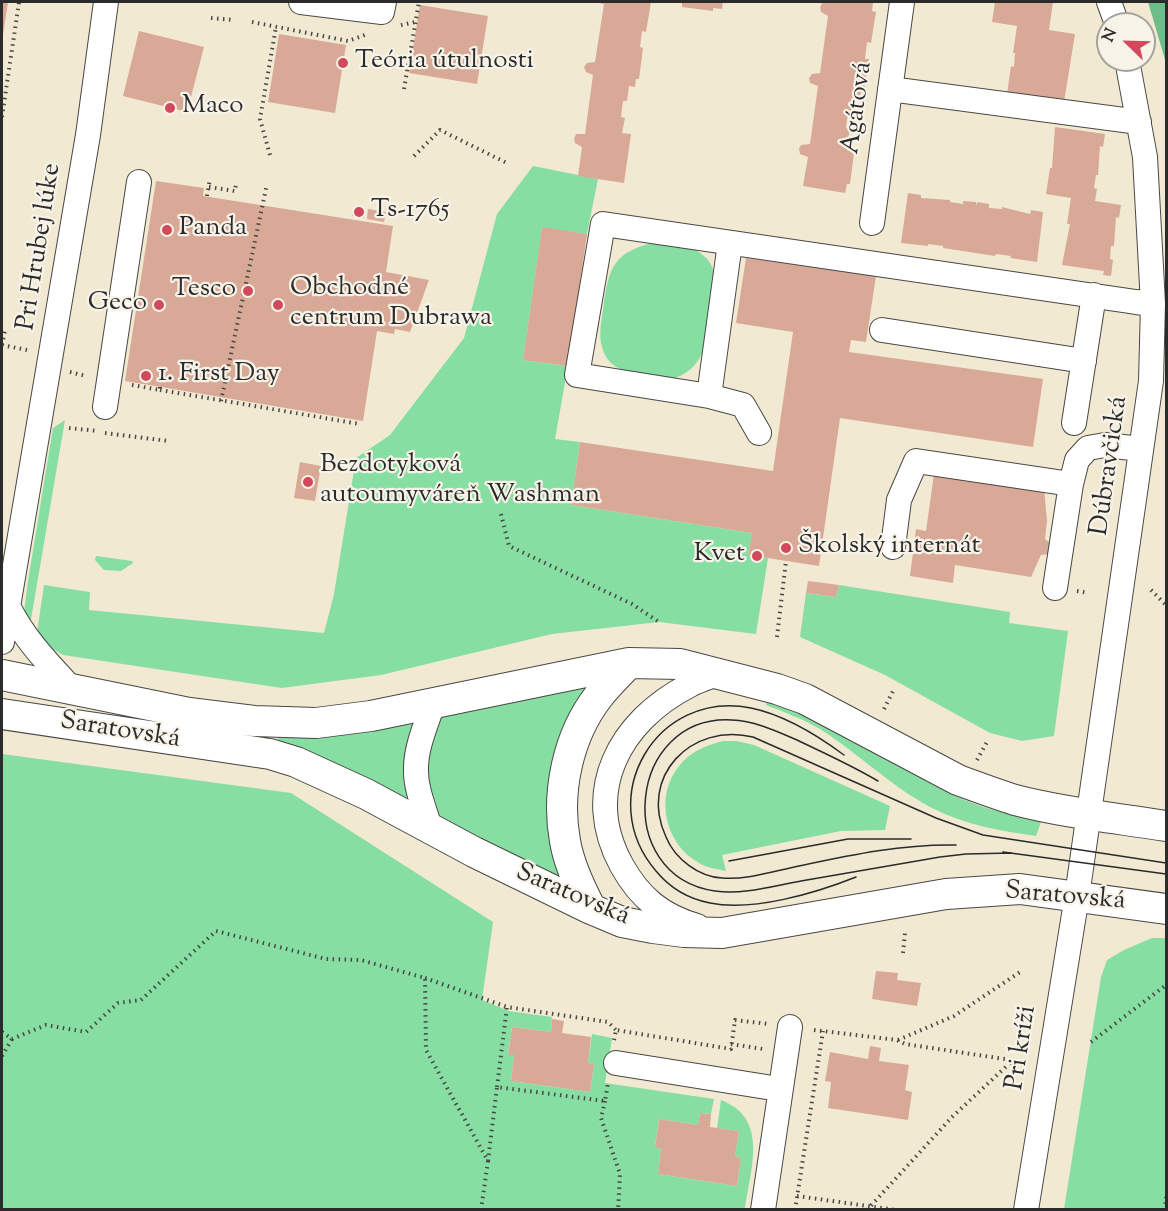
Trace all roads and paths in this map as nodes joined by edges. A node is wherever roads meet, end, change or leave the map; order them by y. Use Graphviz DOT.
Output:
graph roads {
  1 [pos="20,2"];
  2 [pos="106,2"];
  3 [pos="301,2"];
  4 [pos="384,2"];
  5 [pos="419,2"];
  6 [pos="902,2"];
  7 [pos="211,18"];
  8 [pos="234,20"];
  9 [pos="252,22"];
  10 [pos="276,27"];
  11 [pos="369,34"];
  12 [pos="1130,72"];
  13 [pos="404,89"];
  14 [pos="890,89"];
  15 [pos="2,117"];
  16 [pos="1140,122"];
  17 [pos="270,155"];
  18 [pos="414,156"];
  19 [pos="509,164"];
  20 [pos="210,179"];
  21 [pos="139,182"];
  22 [pos="236,184"];
  23 [pos="267,184"];
  24 [pos="209,187"];
  25 [pos="207,196"];
  26 [pos="872,223"];
  27 [pos="730,243"];
  28 [pos="1094,296"];
  29 [pos="1153,304"];
  30 [pos="5,330"];
  31 [pos="882,330"];
  32 [pos="2,345"];
  33 [pos="32,351"];
  34 [pos="1084,361"];
  35 [pos="1159,382"];
  36 [pos="160,390"];
  37 [pos="709,396"];
  38 [pos="221,401"];
  39 [pos="105,407"];
  40 [pos="1074,423"];
  41 [pos="360,424"];
  42 [pos="69,428"];
  43 [pos="759,433"];
  44 [pos="169,441"];
  45 [pos="1141,449"];
  46 [pos="1071,484"];
  47 [pos="501,514"];
  48 [pos="893,547"];
  49 [pos="786,561"];
  50 [pos="1055,588"];
  51 [pos="1151,590"];
  52 [pos="1167,605"];
  53 [pos="5,609"];
  54 [pos="659,622"];
  55 [pos="777,637"];
  56 [pos="2,642"];
  57 [pos="629,663"];
  58 [pos="720,673"];
  59 [pos="2,675"];
  60 [pos="2,687"];
  61 [pos="73,690"];
  62 [pos="893,691"];
  63 [pos="433,703"];
  64 [pos="884,709"];
  65 [pos="6,714"];
  66 [pos="987,742"];
  67 [pos="976,760"];
  68 [pos="1088,815"];
  69 [pos="1167,826"];
  70 [pos="430,828"];
  71 [pos="1077,896"];
  72 [pos="591,909"];
  73 [pos="1167,909"];
  74 [pos="722,933"];
  75 [pos="905,933"];
  76 [pos="903,953"];
  77 [pos="1023,969"];
  78 [pos="425,978"];
  79 [pos="1167,985"];
  80 [pos="507,1007"];
  81 [pos="790,1027"];
  82 [pos="616,1030"];
  83 [pos="823,1031"];
  84 [pos="2,1032"];
  85 [pos="12,1039"];
  86 [pos="1091,1042"];
  87 [pos="731,1044"];
  88 [pos="786,1053"];
  89 [pos="2,1056"];
  90 [pos="616,1063"];
  91 [pos="497,1087"];
  92 [pos="780,1089"];
  93 [pos="605,1101"];
  94 [pos="797,1196"];
  95 [pos="1167,1197"];
  96 [pos="840,1202"];
  97 [pos="868,1208"];
  98 [pos="481,1209"];
  99 [pos="618,1209"];
  100 [pos="763,1209"];
  101 [pos="795,1209"];
  102 [pos="839,1209"];
  103 [pos="896,1209"];
  104 [pos="1026,1209"];
  105 [pos="1165,1209"];
  1 -- 15 [label="path"];
  2 -- 53 [label="street, Pri Hrubej lúke"];
  3 -- 4 [label="street"];
  5 -- 13 [label="path"];
  6 -- 14 [label="street, Agátová"];
  7 -- 8 [label="path"];
  9 -- 10 [label="path"];
  10 -- 11 [label="path"];
  10 -- 17 [label="path"];
  12 -- 16 [label="street, Dúbravčická"];
  14 -- 16 [label="street"];
  14 -- 26 [label="street, Agátová"];
  16 -- 29 [label="street, Dúbravčická"];
  18 -- 19 [label="path"];
  20 -- 24 [label="path"];
  21 -- 39 [label="street"];
  22 -- 24 [label="path"];
  23 -- 38 [label="path"];
  24 -- 25 [label="path"];
  27 -- 28 [label="street"];
  27 -- 37 [label="street"];
  27 -- 37 [label="street"];
  28 -- 29 [label="street"];
  28 -- 34 [label="street"];
  29 -- 35 [label="street, Dúbravčická"];
  30 -- 32 [label="path"];
  31 -- 34 [label="street"];
  32 -- 33 [label="path"];
  34 -- 40 [label="street"];
  35 -- 45 [label="street, Dúbravčická"];
  36 -- 38 [label="path"];
  37 -- 43 [label="street"];
  38 -- 41 [label="path"];
  42 -- 44 [label="path"];
  45 -- 46 [label="street"];
  45 -- 68 [label="street, Dúbravčická"];
  46 -- 48 [label="street"];
  46 -- 50 [label="street"];
  47 -- 54 [label="path"];
  49 -- 55 [label="path"];
  51 -- 52 [label="path"];
  53 -- 56 [label="street, Pri Hrubej lúke"];
  53 -- 61 [label="street"];
  57 -- 58 [label="main road, Saratovská"];
  57 -- 63 [label="main road, Saratovská"];
  57 -- 72 [label="main road"];
  58 -- 68 [label="main road, Saratovská"];
  58 -- 74 [label="street"];
  59 -- 61 [label="main road, Saratovská"];
  60 -- 65 [label="main road"];
  61 -- 63 [label="main road, Saratovská"];
  62 -- 64 [label="path"];
  63 -- 70 [label="street"];
  65 -- 70 [label="main road, Saratovská"];
  66 -- 67 [label="path"];
  68 -- 69 [label="main road, Saratovská"];
  68 -- 71 [label="street, Dúbravčická"];
  70 -- 72 [label="main road, Saratovská"];
  71 -- 73 [label="main road, Saratovská"];
  71 -- 74 [label="main road, Saratovská"];
  71 -- 104 [label="street, Pri kríži"];
  72 -- 74 [label="main road, Saratovská"];
  75 -- 76 [label="path"];
  77 -- 97 [label="path"];
  78 -- 80 [label="path"];
  78 -- 85 [label="path"];
  78 -- 98 [label="path"];
  79 -- 86 [label="path"];
  80 -- 82 [label="path"];
  80 -- 91 [label="path"];
  81 -- 88 [label="street"];
  83 -- 94 [label="path"];
  84 -- 85 [label="path"];
  85 -- 89 [label="path"];
  87 -- 88 [label="path"];
  88 -- 92 [label="street"];
  90 -- 92 [label="street"];
  92 -- 100 [label="street"];
  93 -- 99 [label="path"];
  94 -- 96 [label="path"];
  94 -- 101 [label="path"];
  95 -- 105 [label="path"];
  96 -- 97 [label="path"];
  96 -- 102 [label="path"];
  97 -- 103 [label="path"];
}
